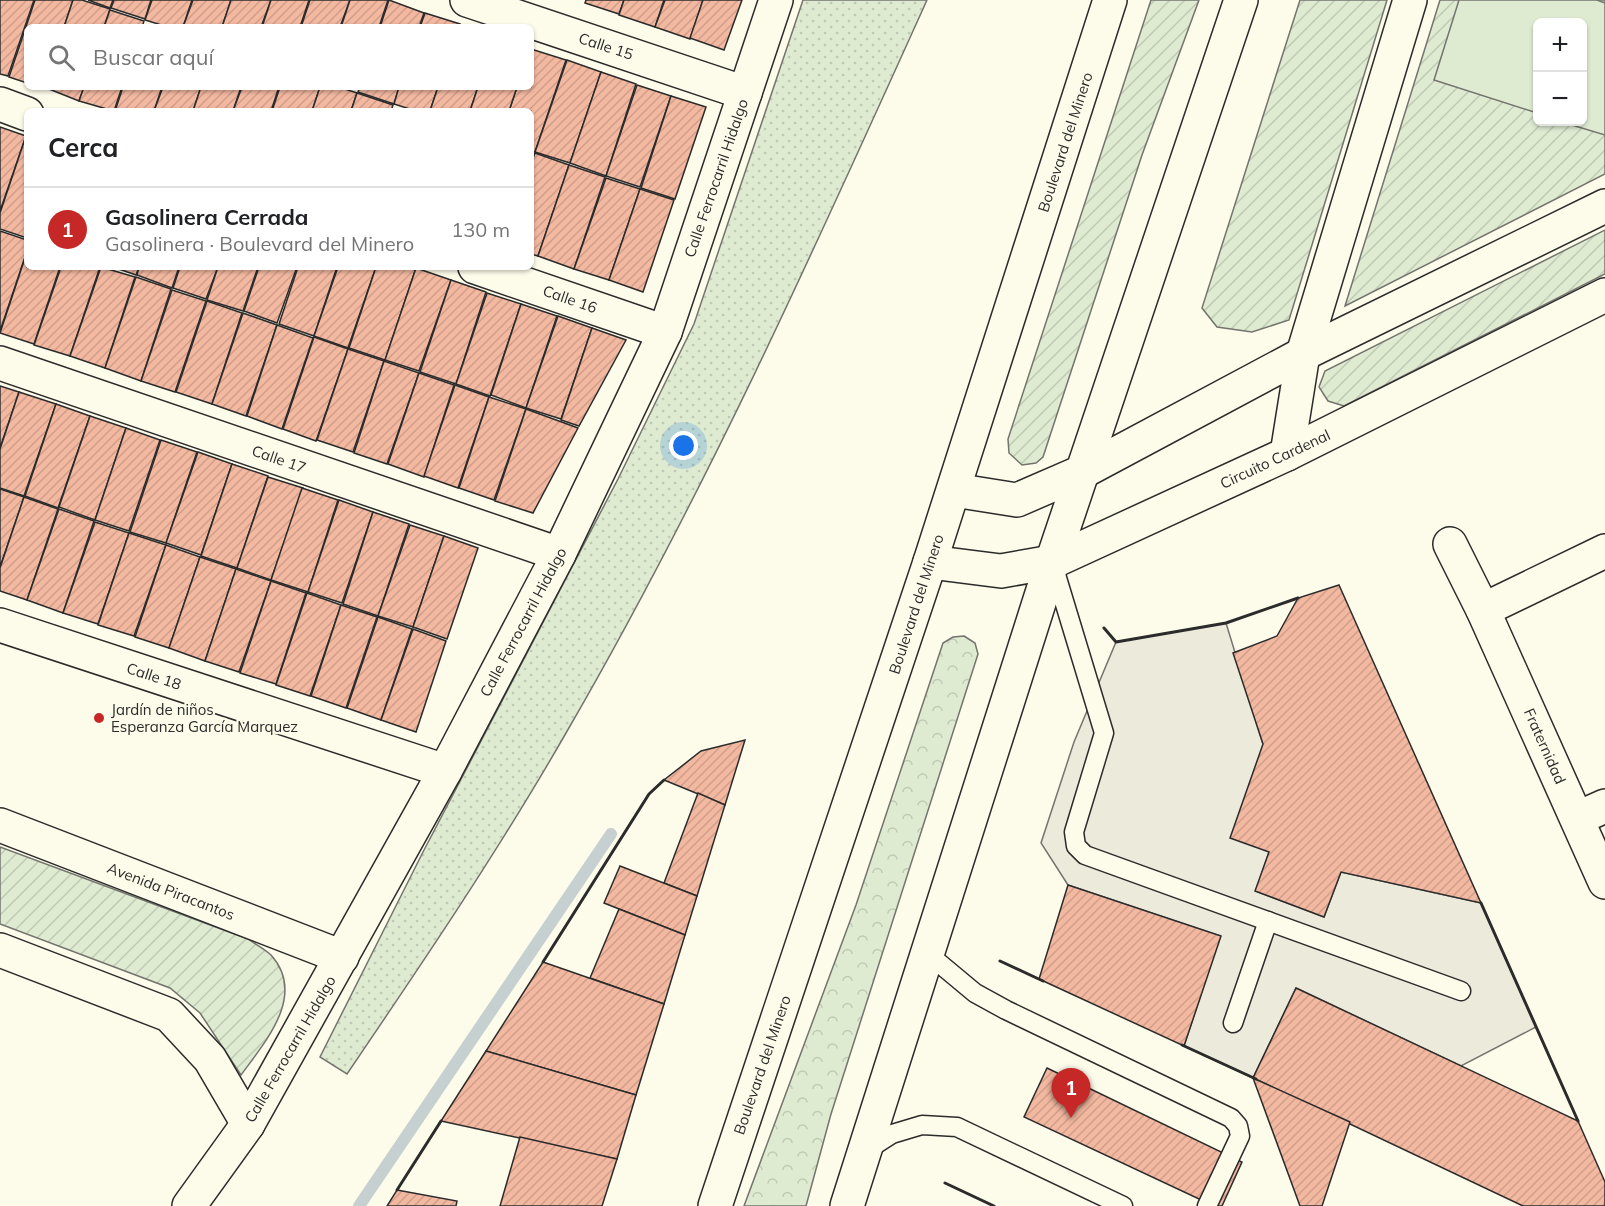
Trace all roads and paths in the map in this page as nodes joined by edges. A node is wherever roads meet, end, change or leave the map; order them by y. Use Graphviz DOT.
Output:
graph roads {
  1 [pos="467,0"];
  2 [pos="776,0"];
  3 [pos="1110,0"];
  4 [pos="1241,0"];
  5 [pos="1410,0"];
  6 [pos="745,93"];
  7 [pos="0,105"];
  8 [pos="24,113"];
  9 [pos="1605,206"];
  10 [pos="484,270"];
  11 [pos="1605,295"];
  12 [pos="665,332"];
  13 [pos="1303,354"];
  14 [pos="0,363"];
  15 [pos="1287,454"];
  16 [pos="1084,471"];
  17 [pos="954,490"];
  18 [pos="1450,544"];
  19 [pos="1605,551"];
  20 [pos="559,554"];
  21 [pos="930,562"];
  22 [pos="1052,562"];
  23 [pos="1484,610"];
  24 [pos="0,625"];
  25 [pos="445,771"];
  26 [pos="1592,812"];
  27 [pos="0,825"];
  28 [pos="1605,882"];
  29 [pos="1268,921"];
  30 [pos="0,950"];
  31 [pos="927,953"];
  32 [pos="342,957"];
  33 [pos="1461,991"];
  34 [pos="1233,1023"];
  35 [pos="248,1124"];
  36 [pos="864,1151"];
  37 [pos="189,1206"];
  38 [pos="714,1206"];
  39 [pos="847,1206"];
  40 [pos="1123,1206"];
  41 [pos="1207,1206"];
  1 -- 6 [label="street, Calle 15"];
  2 -- 6 [label="street, Calle Ferrocarril Hidalgo"];
  3 -- 17 [label="street, Boulevard del Minero"];
  4 -- 16 [label="street"];
  5 -- 13 [label="street"];
  6 -- 12 [label="street, Calle Ferrocarril Hidalgo"];
  7 -- 8 [label="street"];
  9 -- 13 [label="street"];
  10 -- 12 [label="street, Calle 16"];
  11 -- 15 [label="street, Circuito Cardenal"];
  12 -- 20 [label="street, Calle Ferrocarril Hidalgo"];
  13 -- 15 [label="street"];
  13 -- 16 [label="street"];
  14 -- 20 [label="street, Calle 17"];
  15 -- 22 [label="street, Circuito Cardenal"];
  16 -- 17 [label="street"];
  16 -- 22 [label="street"];
  17 -- 21 [label="street, Boulevard del Minero"];
  18 -- 23 [label="street, Fraternidad"];
  19 -- 23 [label="street"];
  20 -- 25 [label="street, Calle Ferrocarril Hidalgo"];
  21 -- 22 [label="street, Circuito Cardenal"];
  21 -- 38 [label="street, Boulevard del Minero"];
  22 -- 29 [label="lane"];
  22 -- 31 [label="street"];
  23 -- 26 [label="street, Fraternidad"];
  24 -- 25 [label="street, Calle 18"];
  25 -- 32 [label="street, Calle Ferrocarril Hidalgo"];
  26 -- 28 [label="street, Fraternidad"];
  27 -- 32 [label="street, Avenida Piracantos"];
  29 -- 33 [label="lane"];
  29 -- 34 [label="lane"];
  30 -- 35 [label="street"];
  31 -- 36 [label="street"];
  31 -- 41 [label="lane"];
  32 -- 35 [label="street, Calle Ferrocarril Hidalgo"];
  35 -- 37 [label="street, Calle Ferrocarril Hidalgo"];
  36 -- 39 [label="street"];
  36 -- 40 [label="lane"];
}
